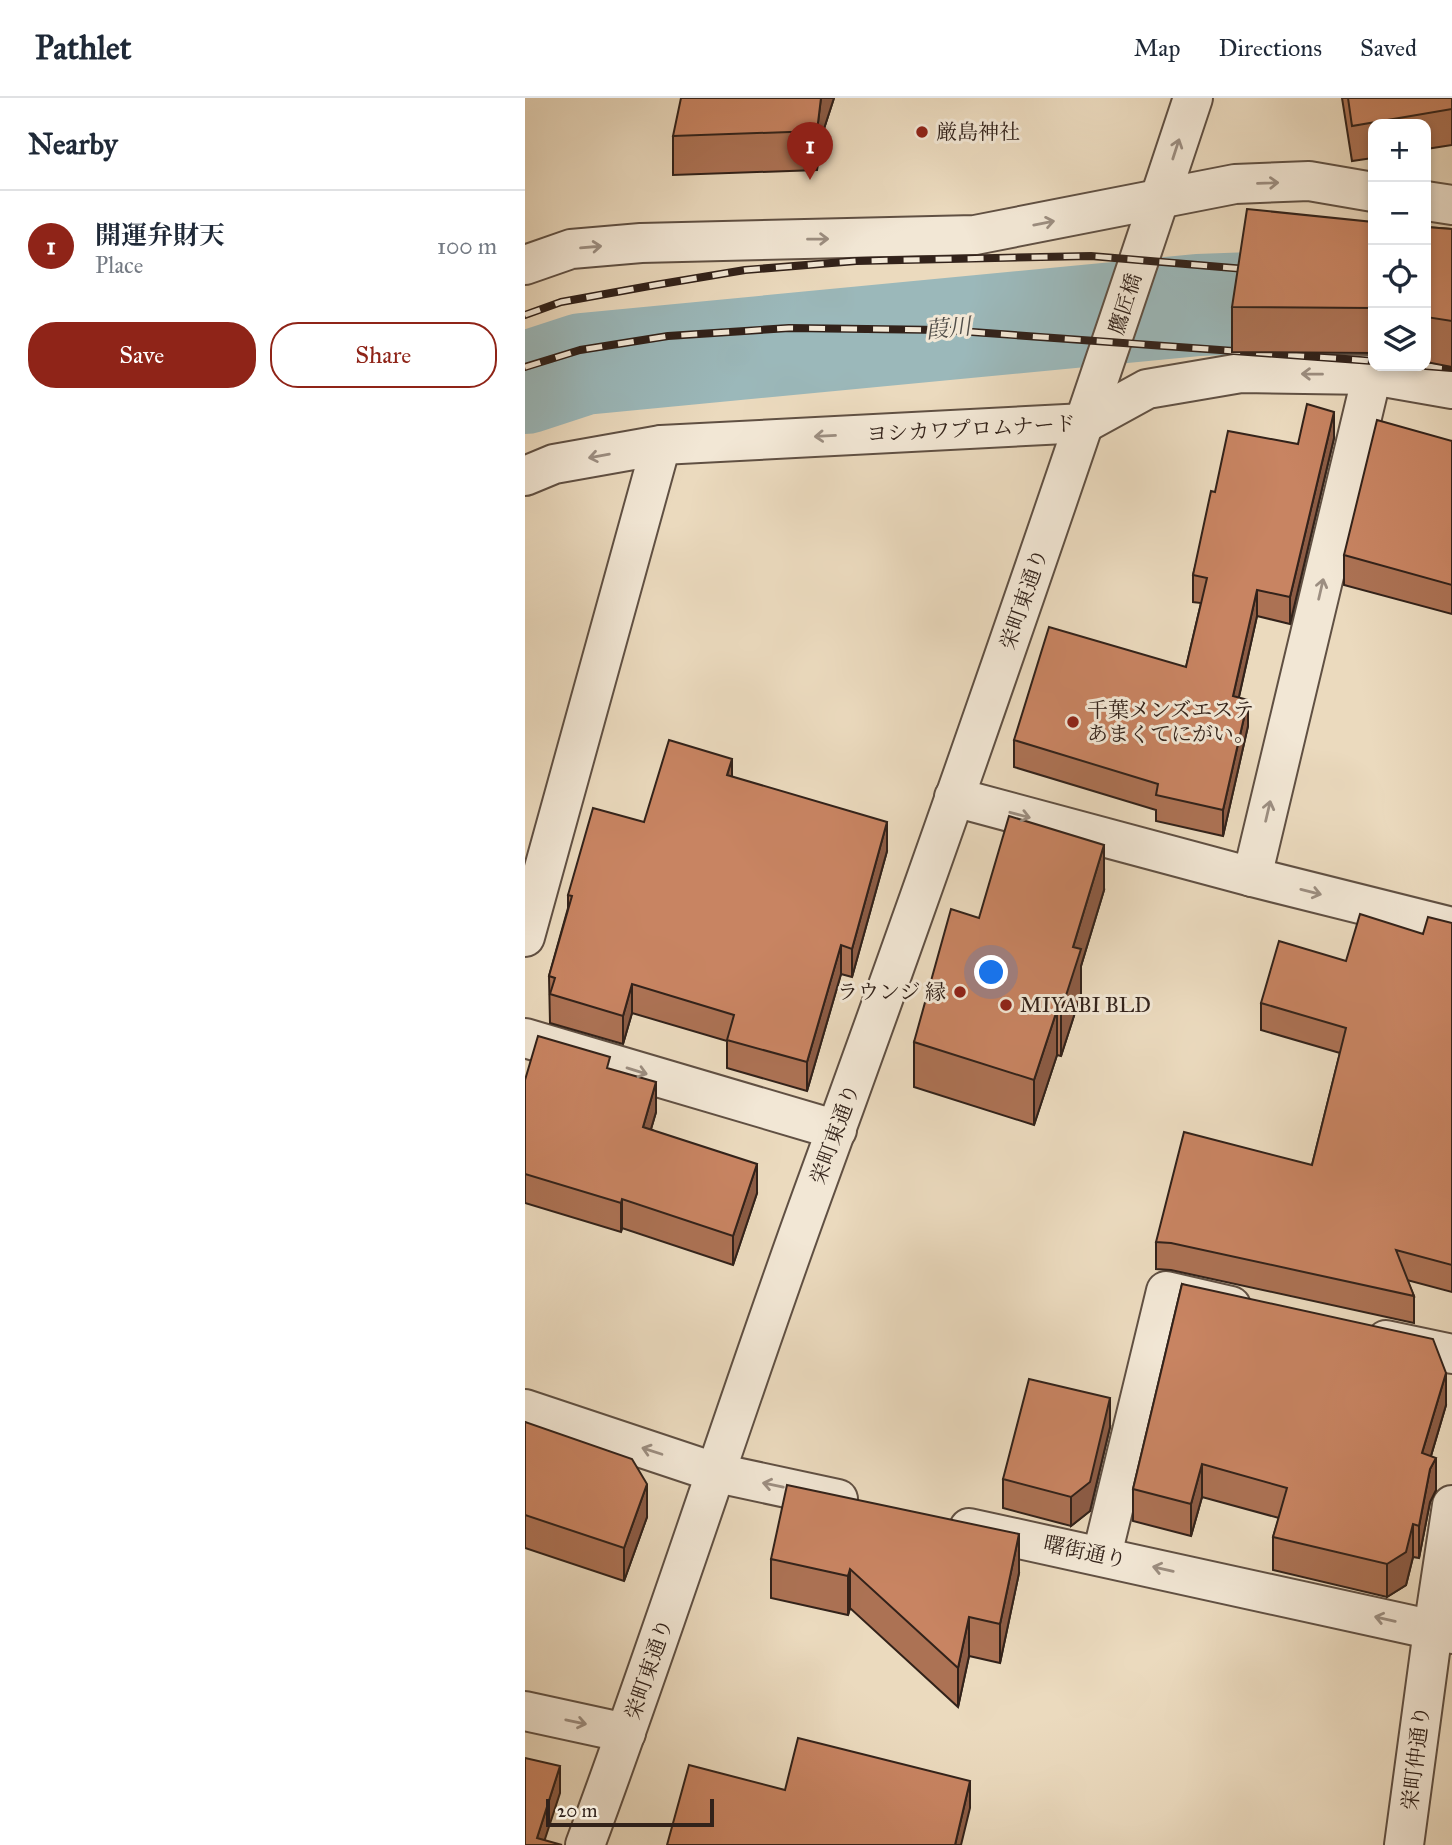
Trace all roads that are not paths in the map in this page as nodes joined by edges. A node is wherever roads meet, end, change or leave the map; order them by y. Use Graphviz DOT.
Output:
graph roads {
  1 [pos="1193,98"];
  2 [pos="1368,191"];
  3 [pos="1159,201"];
  4 [pos="1431,202"];
  5 [pos="1452,205"];
  6 [pos="525,265"];
  7 [pos="1373,374"];
  8 [pos="1452,389"];
  9 [pos="1086,423"];
  10 [pos="661,445"];
  11 [pos="525,476"];
  12 [pos="954,797"];
  13 [pos="1252,877"];
  14 [pos="1452,927"];
  15 [pos="525,937"];
  16 [pos="525,1038"];
  17 [pos="837,1130"];
  18 [pos="1262,1312"];
  19 [pos="1357,1333"];
  20 [pos="1452,1354"];
  21 [pos="525,1409"];
  22 [pos="717,1473"];
  23 [pos="1452,1505"];
  24 [pos="867,1506"];
  25 [pos="935,1520"];
  26 [pos="1102,1555"];
  27 [pos="1442,1632"];
  28 [pos="525,1711"];
  29 [pos="626,1733"];
  30 [pos="585,1845"];
  31 [pos="1404,1845"];
  3 -- 1 [label="street, 鷹匠橋, one-way"];
  3 -- 2 [label="street, one-way"];
  6 -- 3 [label="street, one-way"];
  3 -- 9 [label="street, 鷹匠橋"];
  4 -- 5 [label="street"];
  7 -- 8 [label="street, ヨシカワプロムナード"];
  7 -- 9 [label="street, ヨシカワプロムナード, one-way"];
  13 -- 7 [label="street, one-way"];
  9 -- 10 [label="street, ヨシカワプロムナード, one-way"];
  9 -- 12 [label="street, 栄町東通り"];
  10 -- 11 [label="street, ヨシカワプロムナード, one-way"];
  10 -- 15 [label="street"];
  12 -- 13 [label="street, one-way"];
  12 -- 17 [label="street, 栄町東通り"];
  13 -- 14 [label="street, one-way"];
  16 -- 17 [label="street, one-way"];
  17 -- 22 [label="street, 栄町東通り"];
  18 -- 26 [label="street"];
  19 -- 20 [label="street"];
  22 -- 21 [label="street, one-way"];
  24 -- 22 [label="street, one-way"];
  22 -- 29 [label="street, 栄町東通り"];
  23 -- 27 [label="street, 栄町仲通り"];
  25 -- 26 [label="street, 曙街通り"];
  27 -- 26 [label="street, 曙街通り, one-way"];
  27 -- 31 [label="street, 栄町仲通り"];
  28 -- 29 [label="street, one-way"];
  29 -- 30 [label="street, 栄町東通り"];
}
